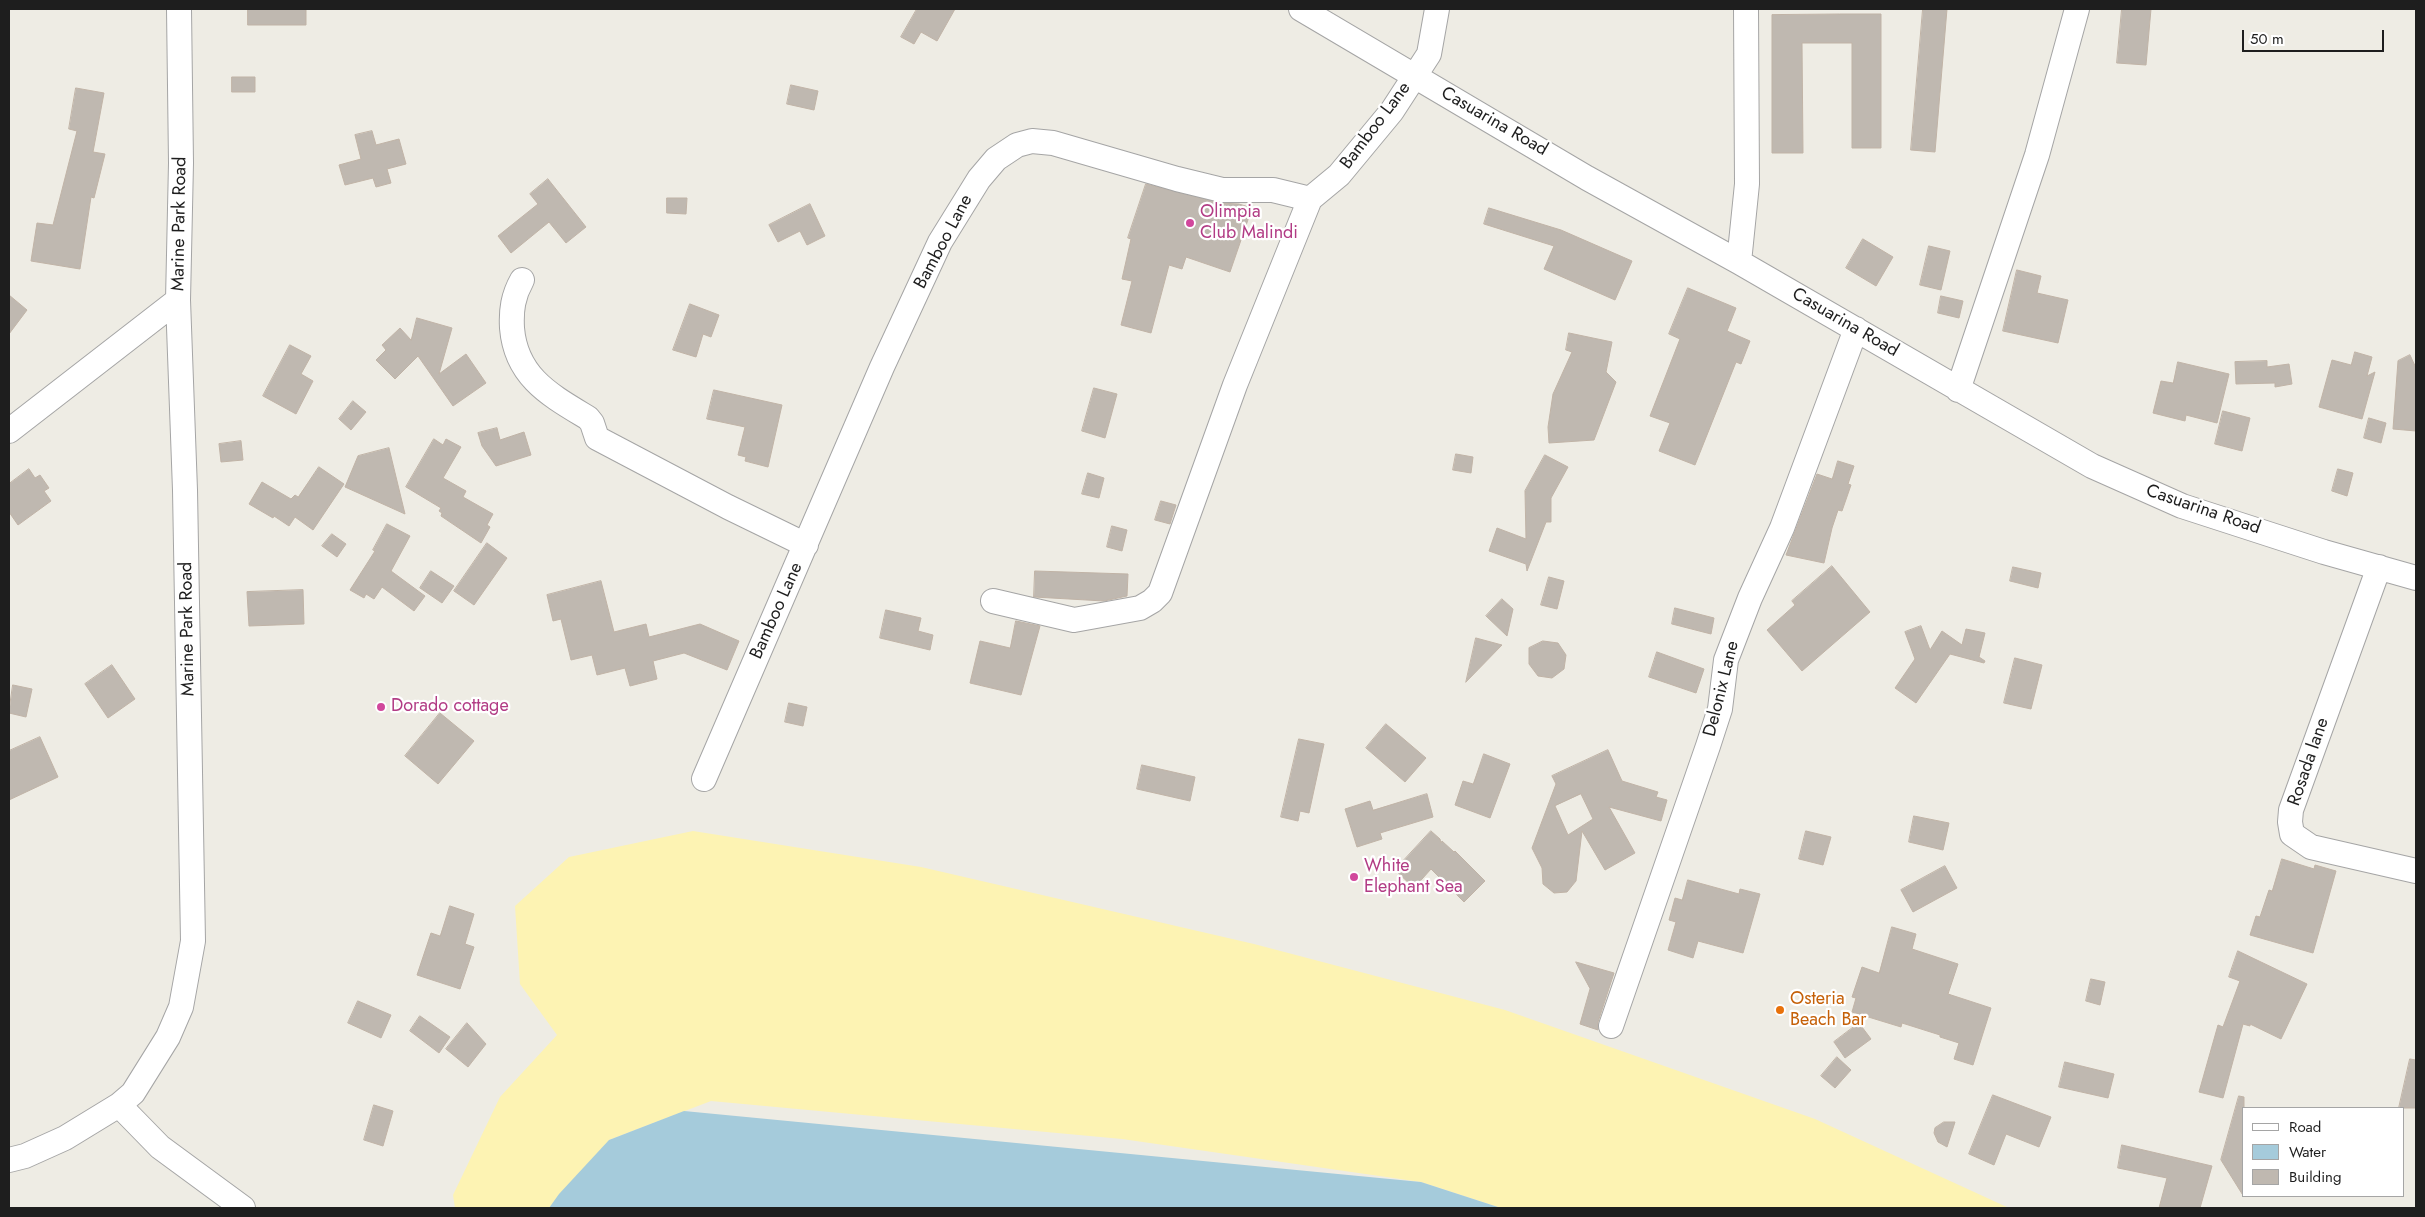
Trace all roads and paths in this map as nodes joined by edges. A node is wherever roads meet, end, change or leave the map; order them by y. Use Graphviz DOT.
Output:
graph roads {
  1 [pos="179,9"];
  2 [pos="1301,9"];
  3 [pos="1437,9"];
  4 [pos="1746,9"];
  5 [pos="2077,9"];
  6 [pos="1414,76"];
  7 [pos="1310,199"];
  8 [pos="1739,262"];
  9 [pos="522,280"];
  10 [pos="178,300"];
  11 [pos="1856,329"];
  12 [pos="1958,390"];
  13 [pos="9,431"];
  14 [pos="806,545"];
  15 [pos="2379,567"];
  16 [pos="2416,578"];
  17 [pos="992,601"];
  18 [pos="704,779"];
  19 [pos="2416,870"];
  20 [pos="1611,1026"];
  21 [pos="119,1105"];
  22 [pos="9,1160"];
  23 [pos="243,1208"];
  1 -- 10 [label="street, Marine Park Road"];
  2 -- 6 [label="street, Casuarina Road"];
  3 -- 6 [label="street, Bamboo Lane"];
  4 -- 8 [label="street"];
  5 -- 12 [label="street"];
  6 -- 7 [label="street, Bamboo Lane"];
  6 -- 8 [label="street, Casuarina Road"];
  7 -- 14 [label="street, Bamboo Lane"];
  7 -- 17 [label="street"];
  8 -- 11 [label="street, Casuarina Road"];
  9 -- 14 [label="street"];
  10 -- 13 [label="street"];
  10 -- 21 [label="street, Marine Park Road"];
  11 -- 12 [label="street, Casuarina Road"];
  11 -- 20 [label="street, Delonix Lane"];
  12 -- 15 [label="street, Casuarina Road"];
  14 -- 18 [label="street, Bamboo Lane"];
  15 -- 16 [label="street, Casuarina Road"];
  15 -- 19 [label="street, Rosada lane"];
  21 -- 22 [label="street, Marine Park Road"];
  21 -- 23 [label="street"];
}
